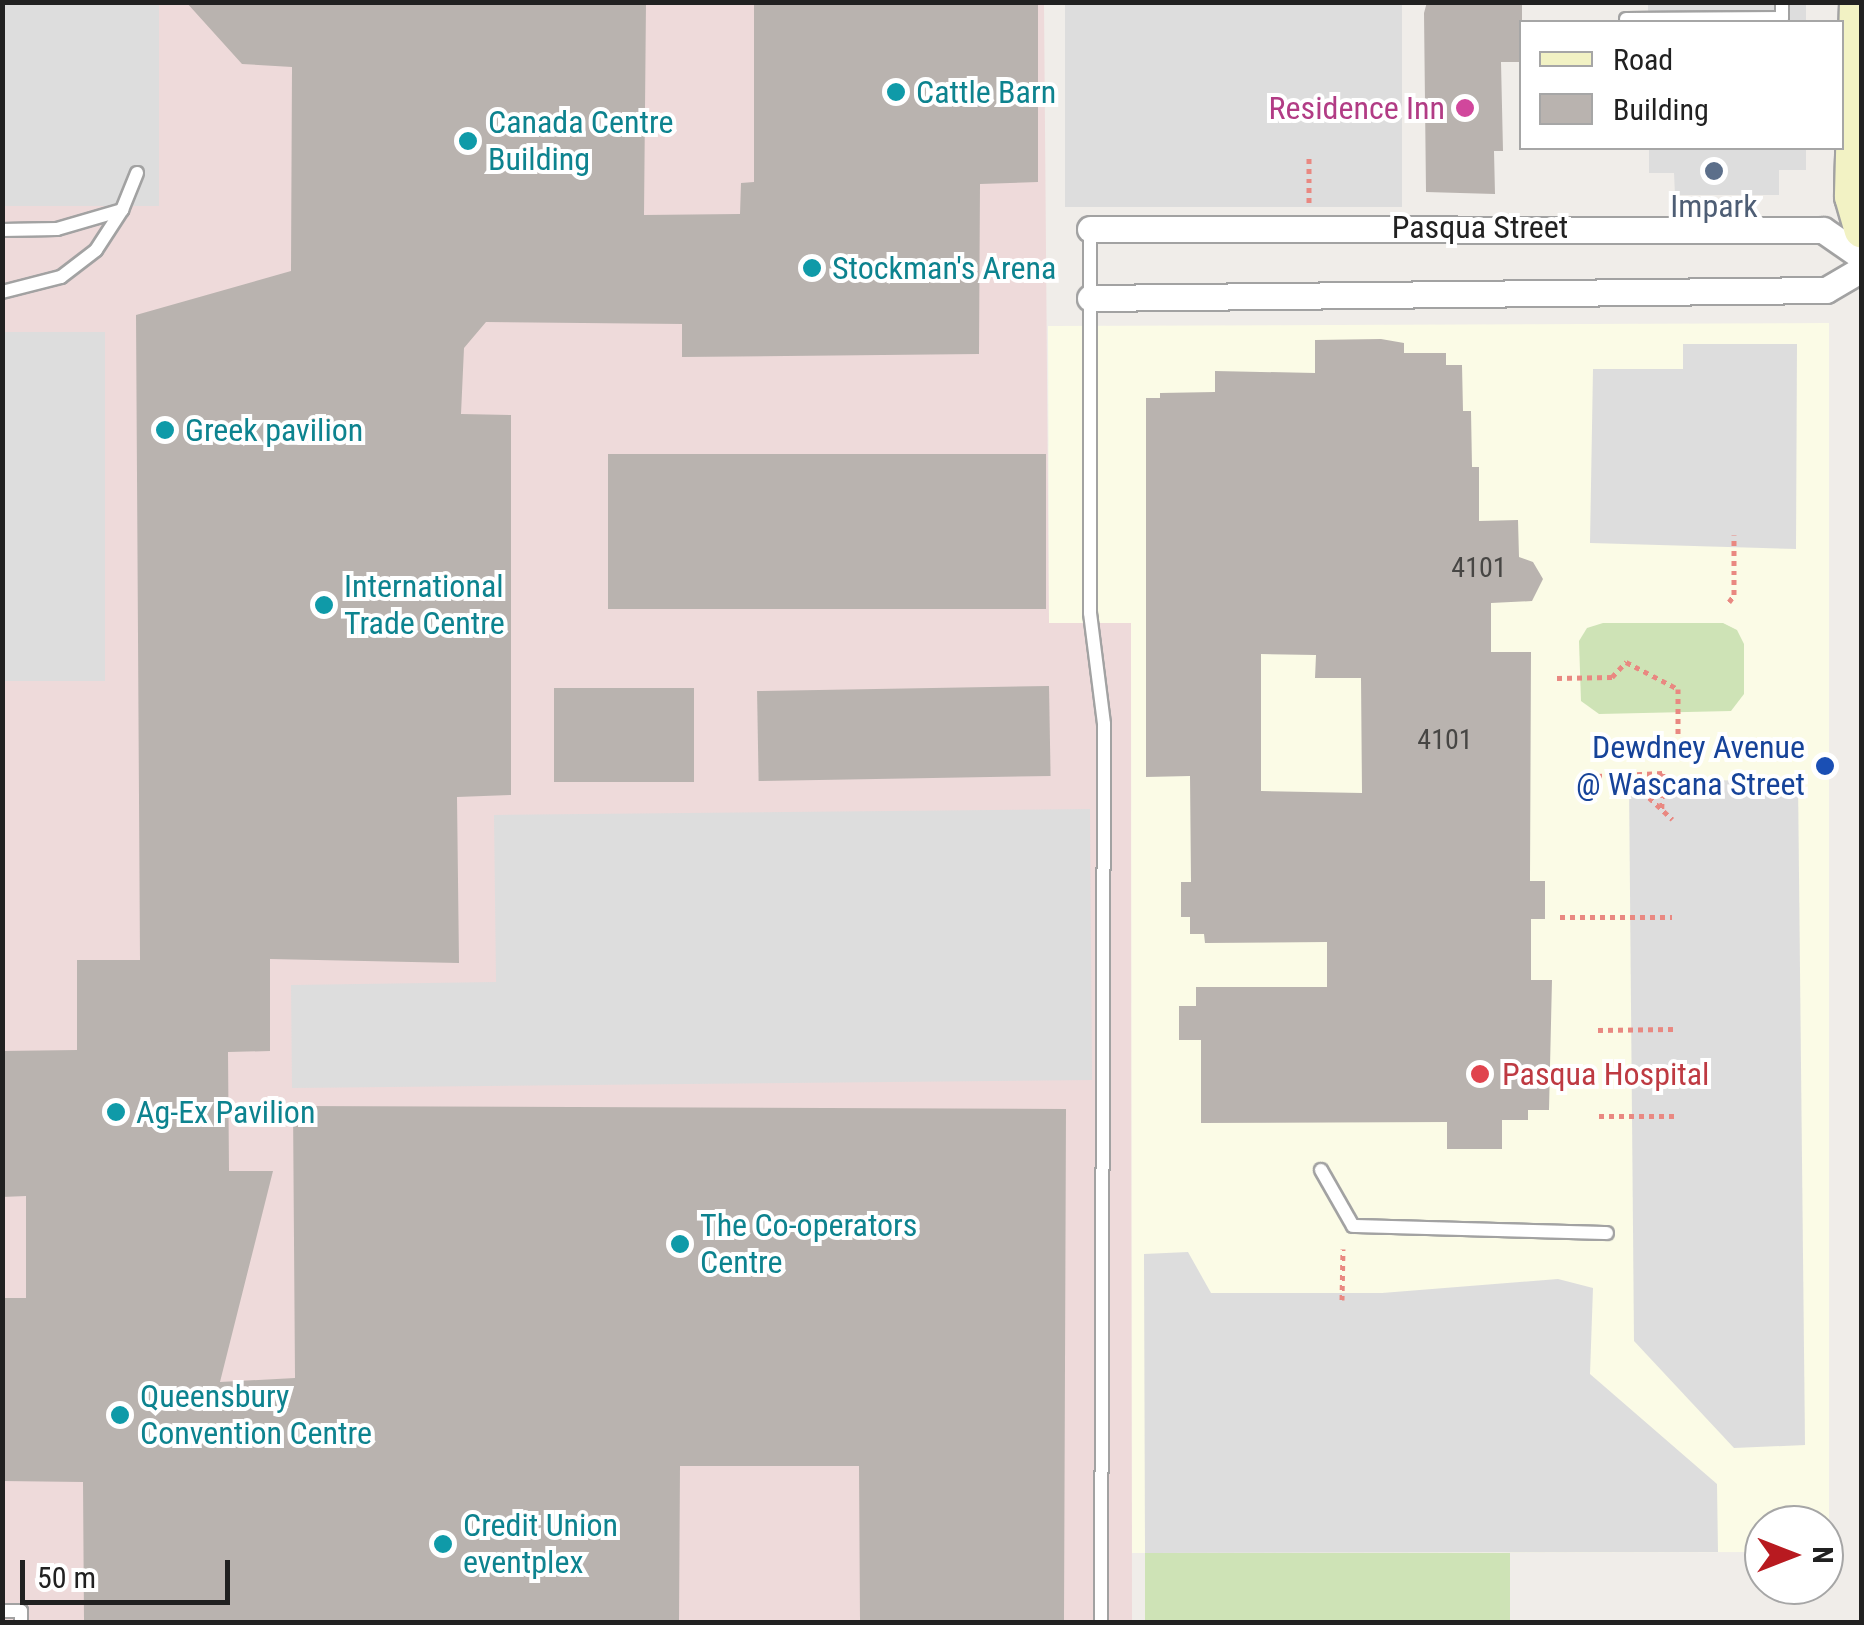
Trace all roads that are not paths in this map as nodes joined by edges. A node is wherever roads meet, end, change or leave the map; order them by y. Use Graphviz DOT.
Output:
graph roads {
  1 [pos="1782,2"];
  2 [pos="1857,2"];
  3 [pos="1626,19"];
  4 [pos="137,174"];
  5 [pos="122,210"];
  6 [pos="1090,229"];
  7 [pos="2,230"];
  8 [pos="1862,230"];
  9 [pos="1862,257"];
  10 [pos="1862,269"];
  11 [pos="2,292"];
  12 [pos="1090,298"];
  13 [pos="1320,1170"];
  14 [pos="1607,1233"];
  15 [pos="2,1610"];
  16 [pos="21,1622"];
  17 [pos="1100,1622"];
  1 -- 3 [label="lane"];
  2 -- 8 [label="main road"];
  4 -- 5 [label="lane"];
  5 -- 7 [label="lane"];
  5 -- 11 [label="lane"];
  6 -- 9 [label="street, Pasqua Street"];
  6 -- 12 [label="lane"];
  10 -- 12 [label="street, Pasqua Street"];
  12 -- 17 [label="lane"];
  13 -- 14 [label="lane"];
  15 -- 16 [label="lane"];
}
